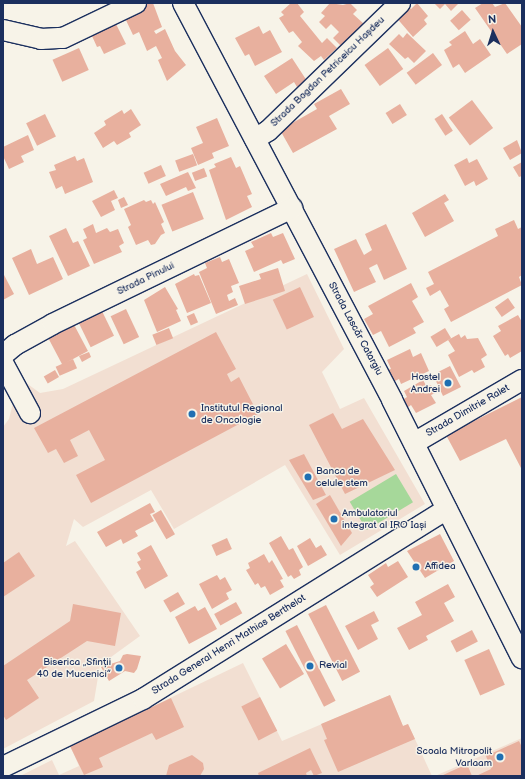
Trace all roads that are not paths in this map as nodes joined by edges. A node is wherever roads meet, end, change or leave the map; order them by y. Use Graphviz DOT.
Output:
graph roads {
  1 [pos="136,3"];
  2 [pos="183,3"];
  3 [pos="400,3"];
  4 [pos="7,26"];
  5 [pos="255,139"];
  6 [pos="292,208"];
  7 [pos="3,355"];
  8 [pos="3,363"];
  9 [pos="522,380"];
  10 [pos="30,413"];
  11 [pos="414,443"];
  12 [pos="447,509"];
  13 [pos="513,621"];
  14 [pos="522,658"];
  15 [pos="3,767"];
  1 -- 4 [label="street"];
  2 -- 5 [label="street, Strada Lascăr Catargiu"];
  3 -- 5 [label="street, Strada Bogdan Petriceicu Hașdeu"];
  5 -- 6 [label="street, Strada Lascăr Catargiu"];
  6 -- 7 [label="street, Strada Pinului"];
  6 -- 11 [label="street, Strada Lascăr Catargiu"];
  8 -- 10 [label="street"];
  9 -- 11 [label="street, Strada Dimitrie Ralet"];
  11 -- 12 [label="street, Strada Lascăr Catargiu"];
  12 -- 13 [label="street, Strada Lascăr Catargiu"];
  12 -- 15 [label="street, Strada General Henri Mathias Berthelot"];
  13 -- 14 [label="street, Strada Lascăr Catargiu"];
}
